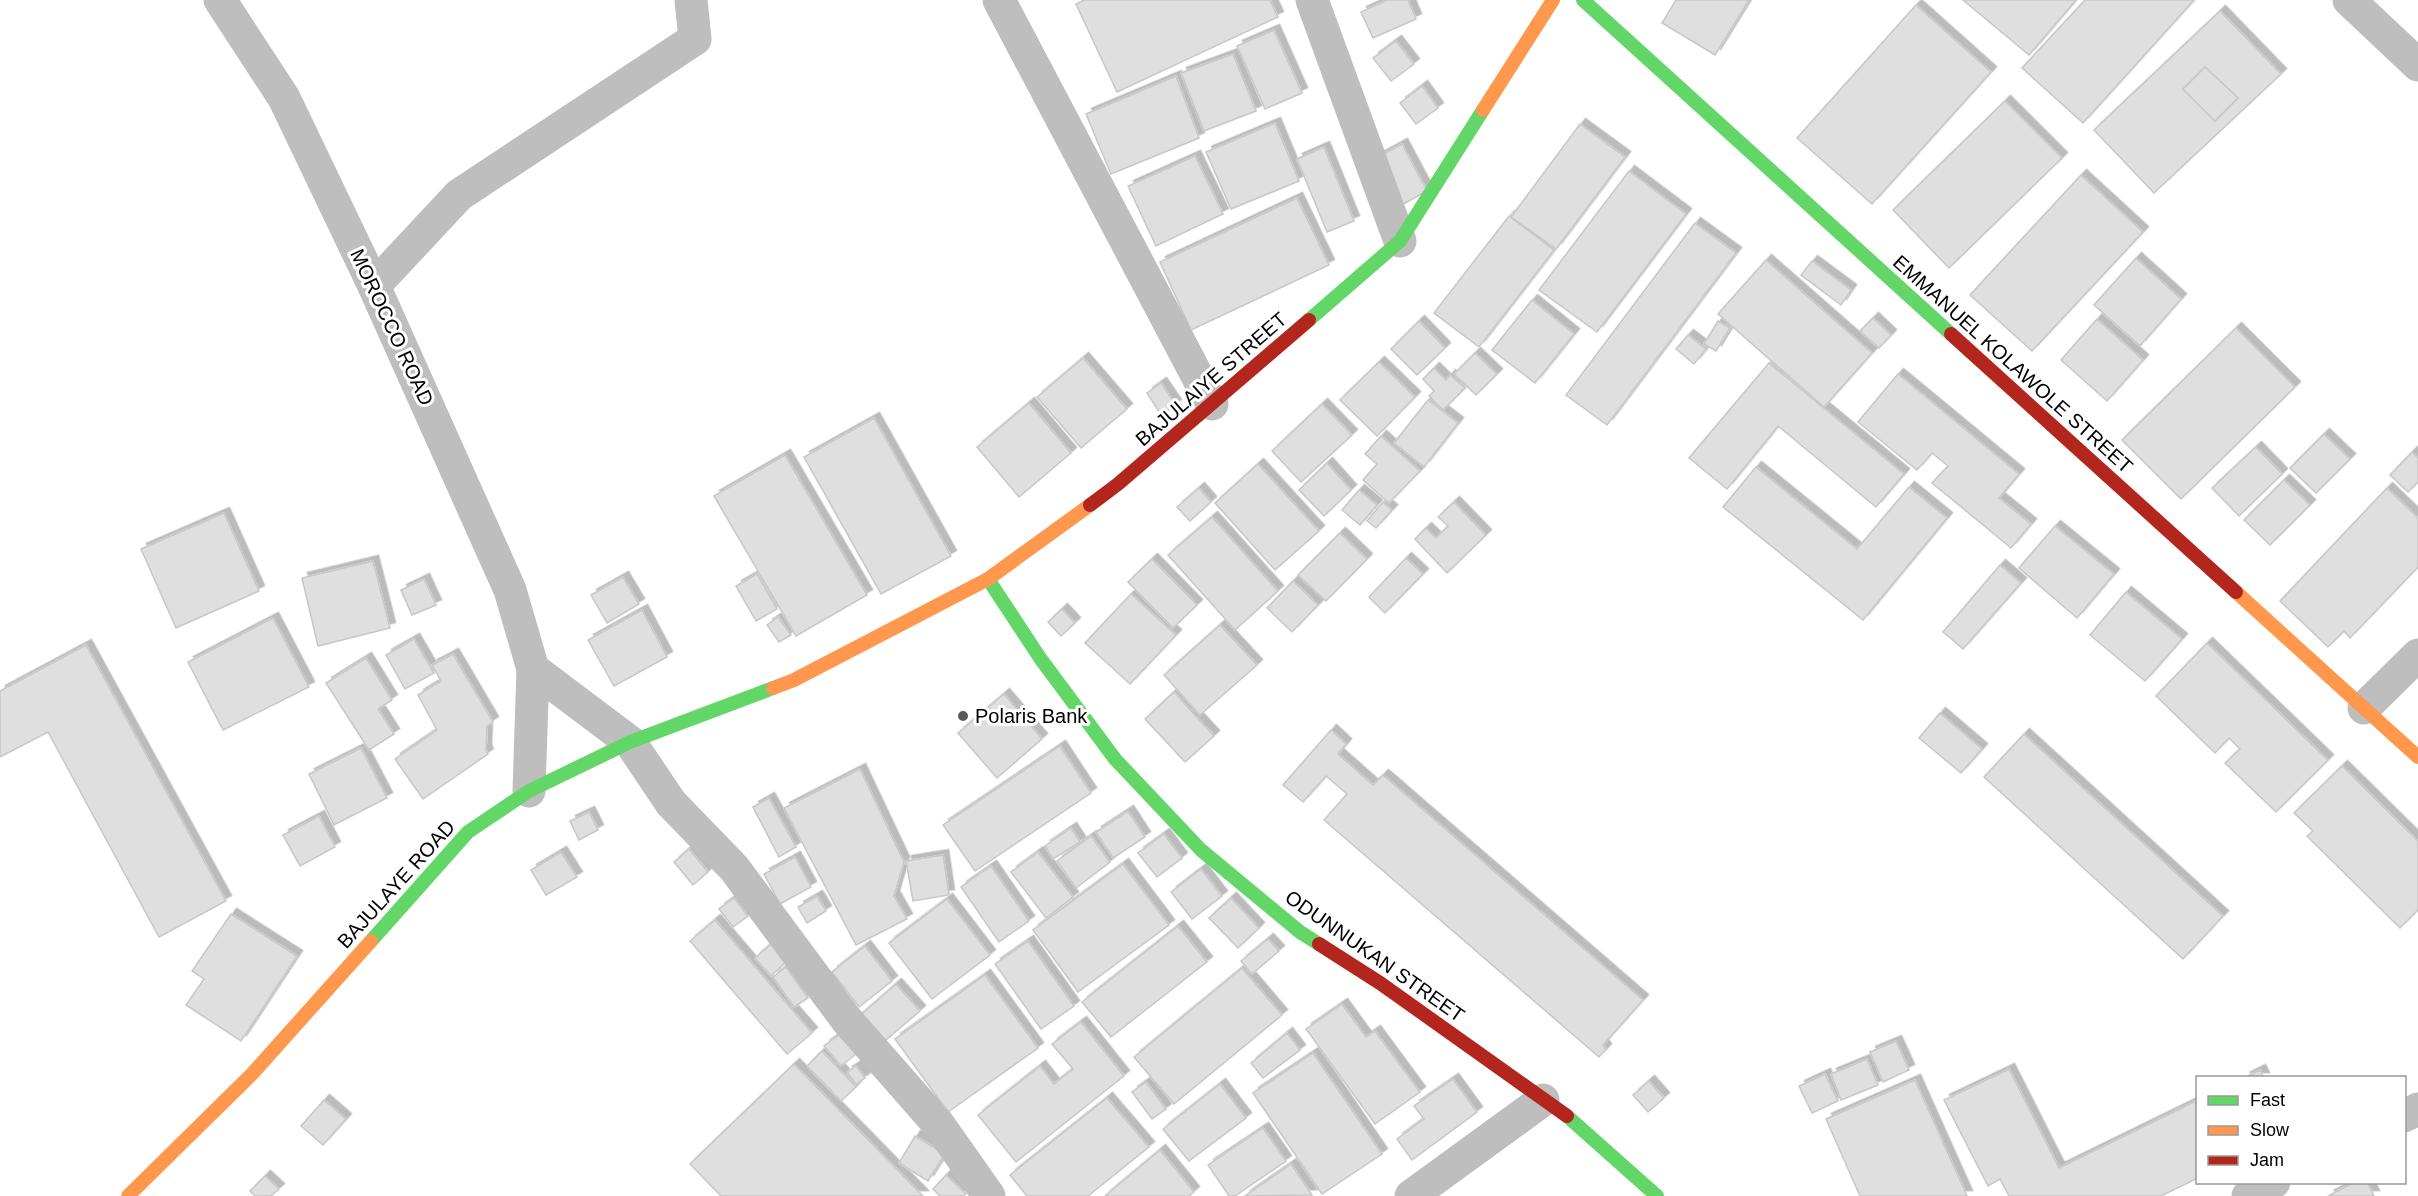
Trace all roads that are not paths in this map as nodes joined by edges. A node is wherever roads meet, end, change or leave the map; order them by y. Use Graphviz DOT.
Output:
graph roads {
  1 [pos="220,0"];
  2 [pos="691,0"];
  3 [pos="999,0"];
  4 [pos="1312,0"];
  5 [pos="1553,0"];
  6 [pos="1583,0"];
  7 [pos="2349,0"];
  8 [pos="2418,66"];
  9 [pos="1400,241"];
  10 [pos="374,286"];
  11 [pos="1212,404"];
  12 [pos="988,579"];
  13 [pos="2418,655"];
  14 [pos="533,669"];
  15 [pos="794,680"];
  16 [pos="2364,708"];
  17 [pos="630,742"];
  18 [pos="2418,757"];
  19 [pos="529,791"];
  20 [pos="1543,1100"];
  21 [pos="2270,1184"];
  22 [pos="128,1196"];
  23 [pos="989,1196"];
  24 [pos="1411,1196"];
  25 [pos="1657,1196"];
  26 [pos="2248,1196"];
  1 -- 10 [label="street, MOROCCO ROAD"];
  2 -- 10 [label="street"];
  3 -- 11 [label="street"];
  4 -- 9 [label="street"];
  5 -- 9 [label="street, BAJULAIYE STREET"];
  6 -- 16 [label="street, EMMANUEL KOLAWOLE STREET"];
  7 -- 8 [label="street"];
  9 -- 11 [label="street, BAJULAIYE STREET"];
  10 -- 14 [label="street, MOROCCO ROAD"];
  11 -- 12 [label="street, BAJULAIYE STREET"];
  12 -- 15 [label="street, BAJULAIYE STREET"];
  12 -- 20 [label="street, ODUNNUKAN STREET"];
  13 -- 16 [label="street"];
  14 -- 17 [label="street"];
  14 -- 19 [label="street, MOROCCO ROAD"];
  15 -- 17 [label="street, BAJULAYE ROAD"];
  16 -- 18 [label="street, EMMANUEL KOLAWOLE STREET"];
  17 -- 19 [label="street, BAJULAYE ROAD"];
  17 -- 23 [label="street"];
  19 -- 22 [label="street, BAJULAYE ROAD"];
  20 -- 24 [label="street"];
  20 -- 25 [label="street, ODUNNUKAN STREET"];
  21 -- 26 [label="street"];
}
